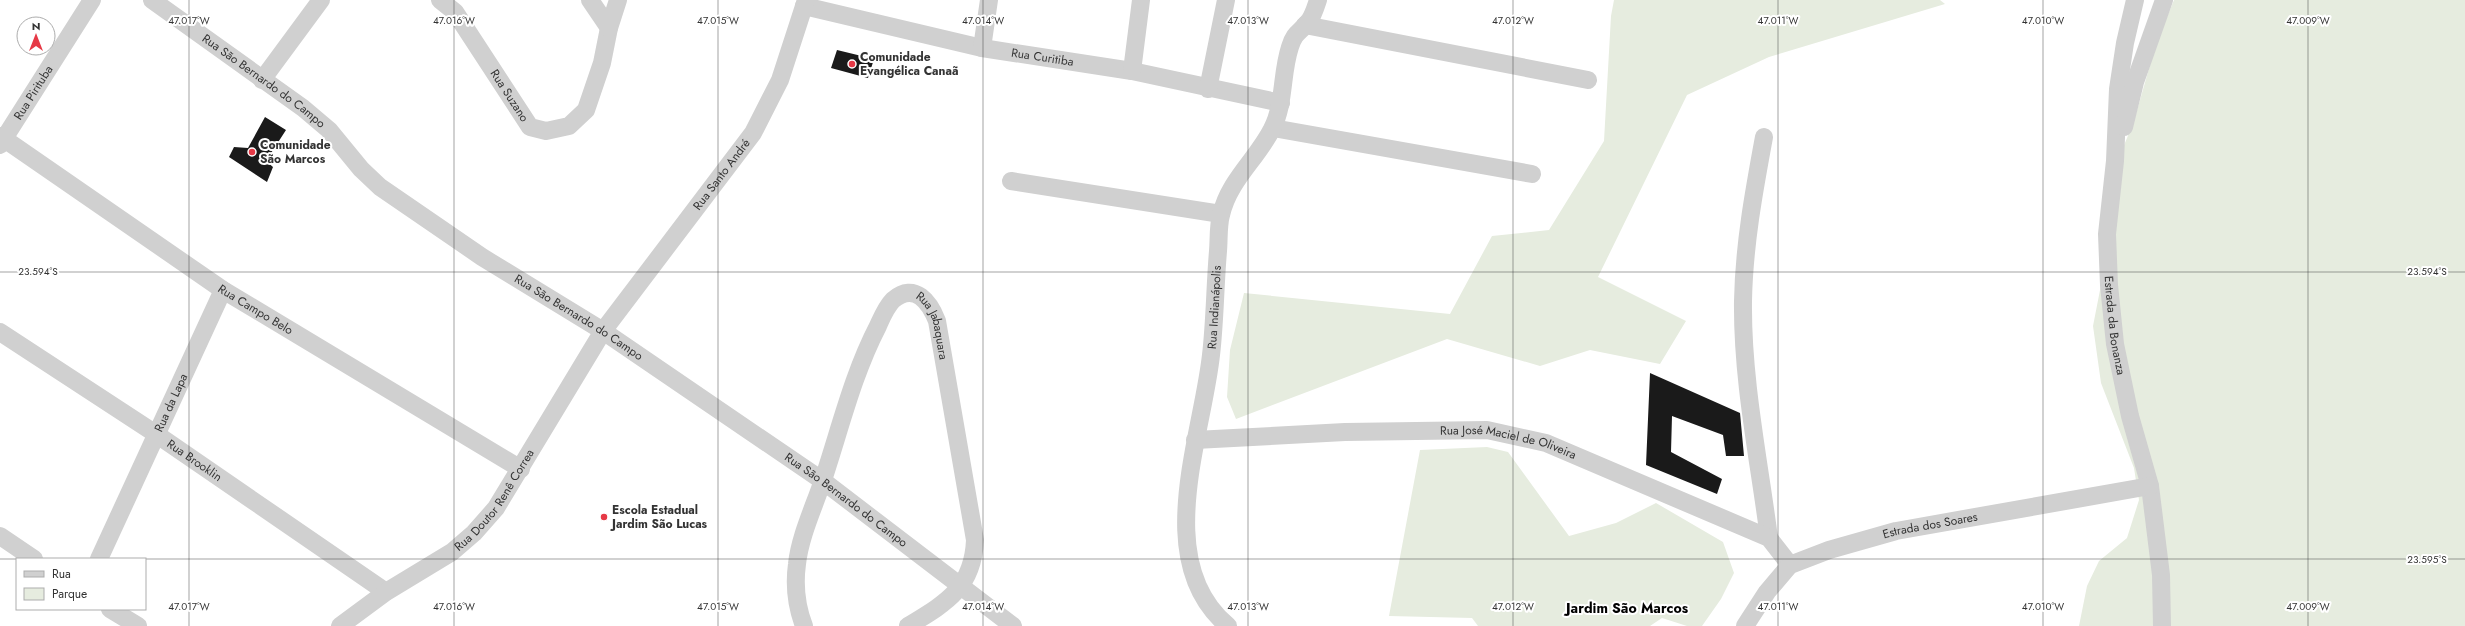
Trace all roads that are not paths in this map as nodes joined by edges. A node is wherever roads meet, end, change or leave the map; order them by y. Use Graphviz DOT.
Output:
graph roads {
  1 [pos="92,0"];
  2 [pos="152,0"];
  3 [pos="321,0"];
  4 [pos="440,0"];
  5 [pos="590,0"];
  6 [pos="618,0"];
  7 [pos="989,0"];
  8 [pos="1141,0"];
  9 [pos="1226,0"];
  10 [pos="1318,0"];
  11 [pos="2135,0"];
  12 [pos="2164,0"];
  13 [pos="805,3"];
  14 [pos="1305,25"];
  15 [pos="609,28"];
  16 [pos="982,48"];
  17 [pos="1132,71"];
  18 [pos="262,80"];
  19 [pos="1588,80"];
  20 [pos="1208,89"];
  21 [pos="1281,104"];
  22 [pos="1272,128"];
  23 [pos="1764,136"];
  24 [pos="1,140"];
  25 [pos="2115,161"];
  26 [pos="1532,174"];
  27 [pos="1011,181"];
  28 [pos="1221,214"];
  29 [pos="223,290"];
  30 [pos="603,330"];
  31 [pos="0,332"];
  32 [pos="156,434"];
  33 [pos="1195,440"];
  34 [pos="521,469"];
  35 [pos="823,481"];
  36 [pos="2150,486"];
  37 [pos="0,536"];
  38 [pos="1769,538"];
  39 [pos="33,558"];
  40 [pos="98,558"];
  41 [pos="1790,565"];
  42 [pos="960,587"];
  43 [pos="386,592"];
  44 [pos="112,610"];
  45 [pos="138,626"];
  46 [pos="340,626"];
  47 [pos="804,626"];
  48 [pos="908,626"];
  49 [pos="1012,626"];
  50 [pos="1228,626"];
  51 [pos="1745,626"];
  52 [pos="2162,626"];
  1 -- 24 [label="street, Rua Pirituba"];
  2 -- 18 [label="street, Rua São Bernardo do Campo"];
  3 -- 18 [label="street"];
  4 -- 15 [label="street, Rua Suzano"];
  5 -- 15 [label="street"];
  6 -- 15 [label="street, Rua Suzano"];
  7 -- 16 [label="street"];
  8 -- 17 [label="street"];
  9 -- 20 [label="street"];
  10 -- 14 [label="street, Rua Indianápolis"];
  11 -- 25 [label="street"];
  12 -- 25 [label="street"];
  13 -- 16 [label="street, Rua Curitiba"];
  13 -- 30 [label="street, Rua Santo André"];
  14 -- 19 [label="street"];
  14 -- 21 [label="street, Rua Indianápolis"];
  16 -- 17 [label="street, Rua Curitiba"];
  17 -- 20 [label="street, Rua Curitiba"];
  18 -- 30 [label="street, Rua São Bernardo do Campo"];
  20 -- 21 [label="street, Rua Curitiba"];
  21 -- 22 [label="street, Rua Indianápolis"];
  22 -- 26 [label="street"];
  22 -- 28 [label="street, Rua Indianápolis"];
  23 -- 38 [label="street"];
  24 -- 29 [label="street, Rua Campo Belo"];
  25 -- 36 [label="street, Estrada da Bonanza"];
  27 -- 28 [label="street"];
  28 -- 33 [label="street, Rua Indianápolis"];
  29 -- 32 [label="street, Rua da Lapa"];
  29 -- 34 [label="street, Rua Campo Belo"];
  30 -- 34 [label="street, Rua Doutor Renê Correa"];
  30 -- 35 [label="street, Rua São Bernardo do Campo"];
  31 -- 32 [label="street, Rua Brooklin"];
  32 -- 40 [label="street, Rua da Lapa"];
  32 -- 43 [label="street, Rua Brooklin"];
  33 -- 38 [label="street, Rua José Maciel de Oliveira"];
  33 -- 50 [label="street, Rua Indianápolis"];
  34 -- 43 [label="street, Rua Doutor Renê Correa"];
  35 -- 42 [label="street, Rua São Bernardo do Campo"];
  35 -- 42 [label="street, Rua Jabaquara"];
  35 -- 47 [label="street, Rua Jabaquara"];
  36 -- 41 [label="street, Estrada dos Soares"];
  36 -- 52 [label="street, Estrada da Bonanza"];
  37 -- 39 [label="street"];
  38 -- 41 [label="street, Rua José Maciel de Oliveira"];
  41 -- 51 [label="street, Estrada dos Soares"];
  42 -- 48 [label="street, Rua Jabaquara"];
  42 -- 49 [label="street, Rua São Bernardo do Campo"];
  43 -- 46 [label="street, Rua Doutor Renê Correa"];
  44 -- 45 [label="street"];
}
